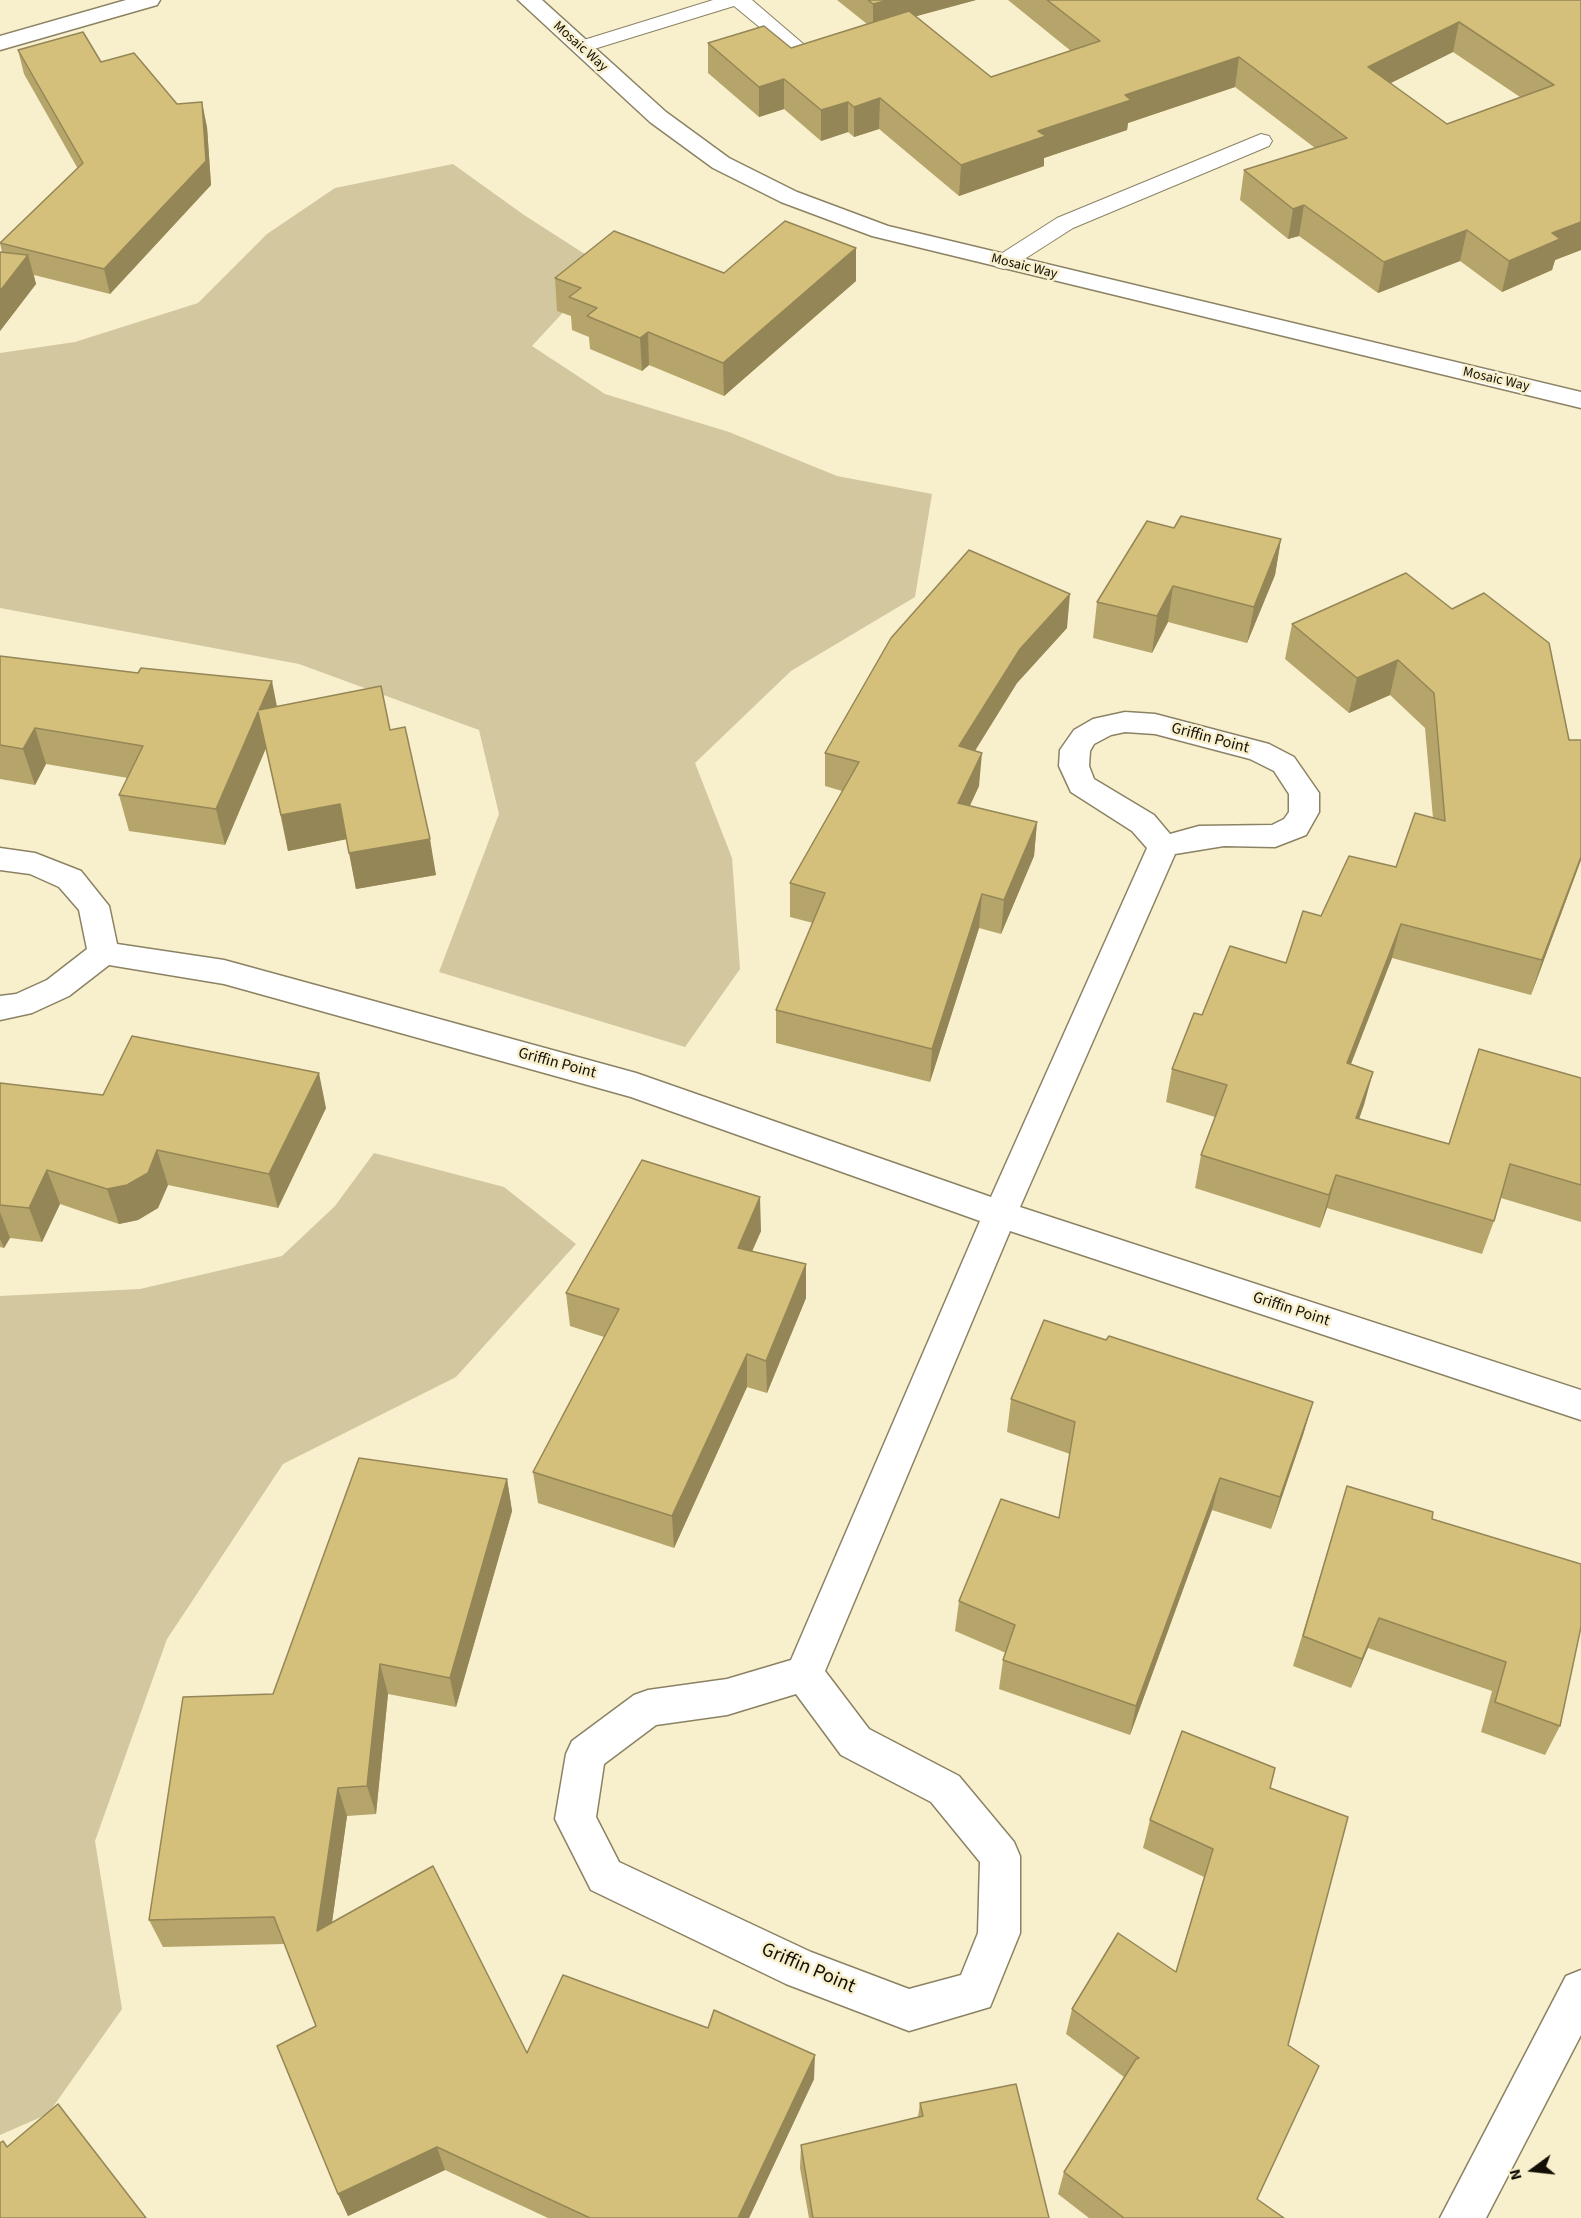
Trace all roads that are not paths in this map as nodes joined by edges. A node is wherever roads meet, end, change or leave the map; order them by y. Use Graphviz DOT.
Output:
graph roads {
  1 [pos="149,0"];
  2 [pos="529,0"];
  3 [pos="734,0"];
  4 [pos="739,0"];
  5 [pos="111,5"];
  6 [pos="0,43"];
  7 [pos="581,47"];
  8 [pos="804,54"];
  9 [pos="1261,141"];
  10 [pos="1004,262"];
  11 [pos="1581,400"];
  12 [pos="1163,846"];
  13 [pos="0,859"];
  14 [pos="103,953"];
  15 [pos="0,1008"];
  16 [pos="1000,1214"];
  17 [pos="1581,1405"];
  18 [pos="804,1674"];
  19 [pos="1581,1991"];
  20 [pos="1462,2218"];
  1 -- 5 [label="street"];
  2 -- 7 [label="street, Mosaic Way"];
  3 -- 7 [label="lane"];
  4 -- 8 [label="lane"];
  5 -- 6 [label="street"];
  7 -- 10 [label="street, Mosaic Way"];
  9 -- 10 [label="lane"];
  10 -- 11 [label="street, Mosaic Way"];
  12 -- 12 [label="street, Griffin Point"];
  12 -- 16 [label="street"];
  13 -- 14 [label="street"];
  14 -- 15 [label="street"];
  14 -- 16 [label="street, Griffin Point"];
  16 -- 17 [label="street, Griffin Point"];
  16 -- 18 [label="street"];
  18 -- 18 [label="street, Griffin Point"];
  19 -- 20 [label="street"];
}
